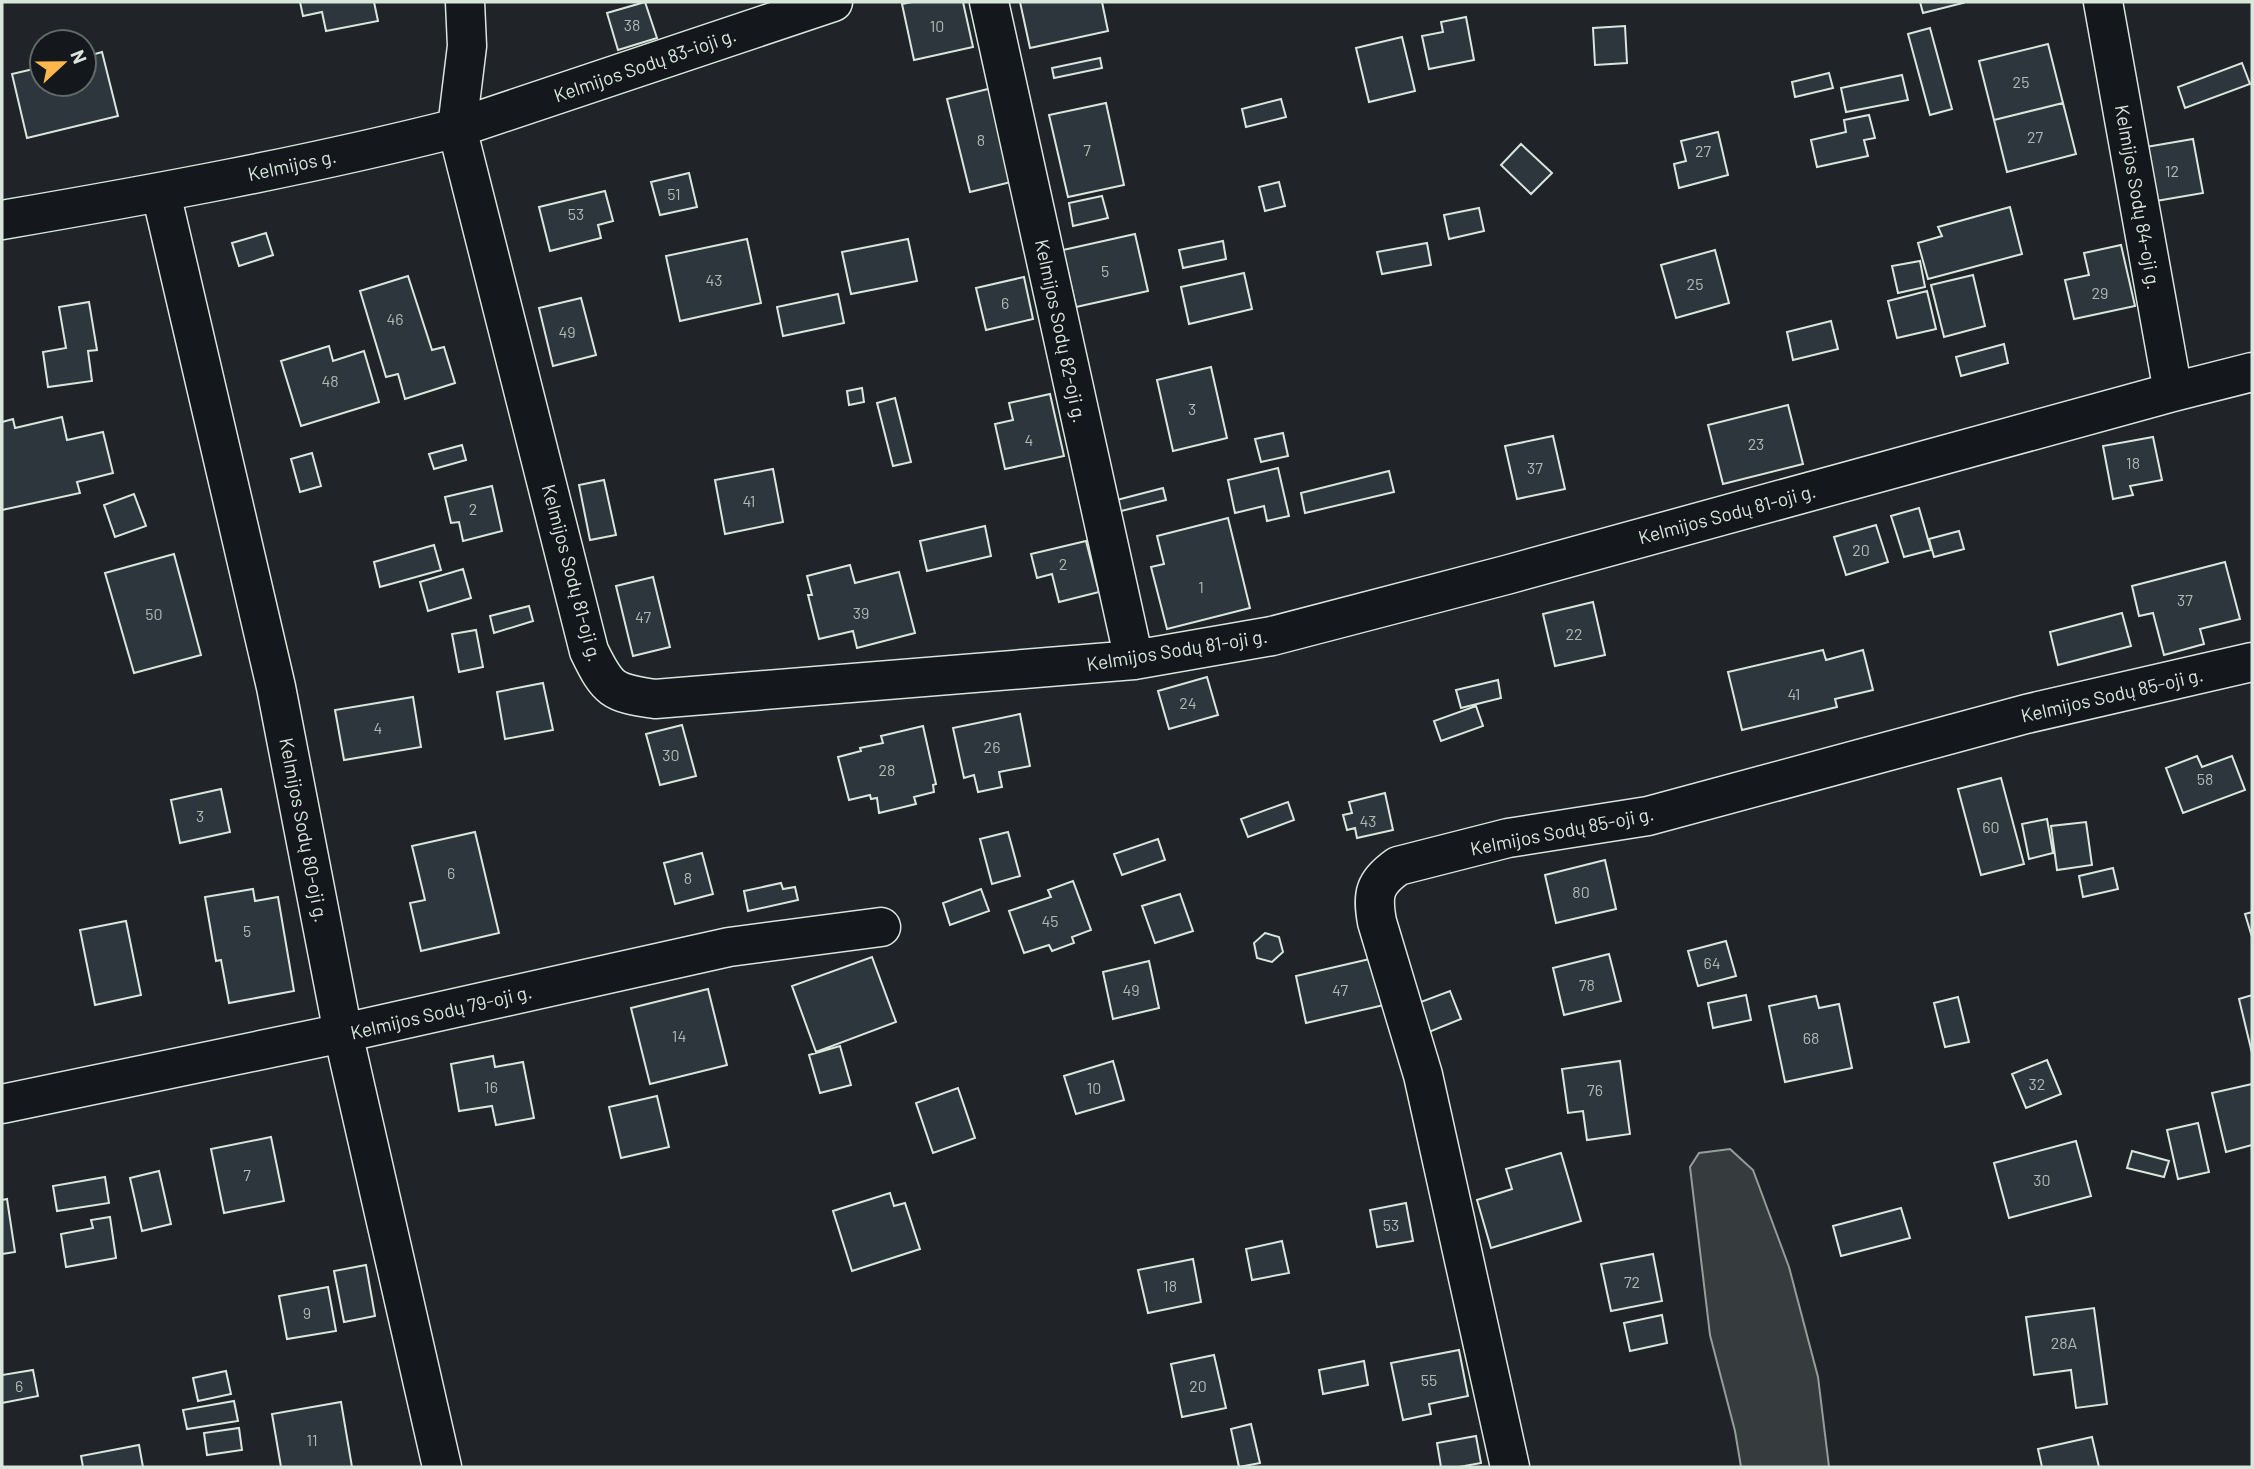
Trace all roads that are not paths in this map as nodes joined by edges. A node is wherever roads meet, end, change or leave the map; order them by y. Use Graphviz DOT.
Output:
graph roads {
  1 [pos="465,2"];
  2 [pos="833,2"];
  3 [pos="989,2"];
  4 [pos="2103,2"];
  5 [pos="457,128"];
  6 [pos="161,193"];
  7 [pos="2,220"];
  8 [pos="2252,372"];
  9 [pos="2173,391"];
  10 [pos="1133,660"];
  11 [pos="2252,662"];
  12 [pos="881,927"];
  13 [pos="343,1033"];
  14 [pos="2,1104"];
  15 [pos="442,1467"];
  16 [pos="1510,1467"];
  1 -- 5 [label="street"];
  2 -- 5 [label="street, Kelmijos Sodų 83-ioji g."];
  3 -- 10 [label="street, Kelmijos Sodų 82-oji g."];
  4 -- 9 [label="street, Kelmijos Sodų 84-oji g."];
  5 -- 6 [label="street, Kelmijos g."];
  5 -- 10 [label="street, Kelmijos Sodų 81-oji g."];
  6 -- 7 [label="street, Kelmijos g."];
  6 -- 13 [label="street, Kelmijos Sodų 80-oji g."];
  8 -- 9 [label="street, Kelmijos Sodų 81-oji g."];
  9 -- 10 [label="street, Kelmijos Sodų 81-oji g."];
  11 -- 16 [label="street, Kelmijos Sodų 85-oji g."];
  12 -- 13 [label="street, Kelmijos Sodų 79-oji g."];
  13 -- 14 [label="street, Kelmijos Sodų 79-oji g."];
  13 -- 15 [label="street, Kelmijos Sodų 80-oji g."];
}
